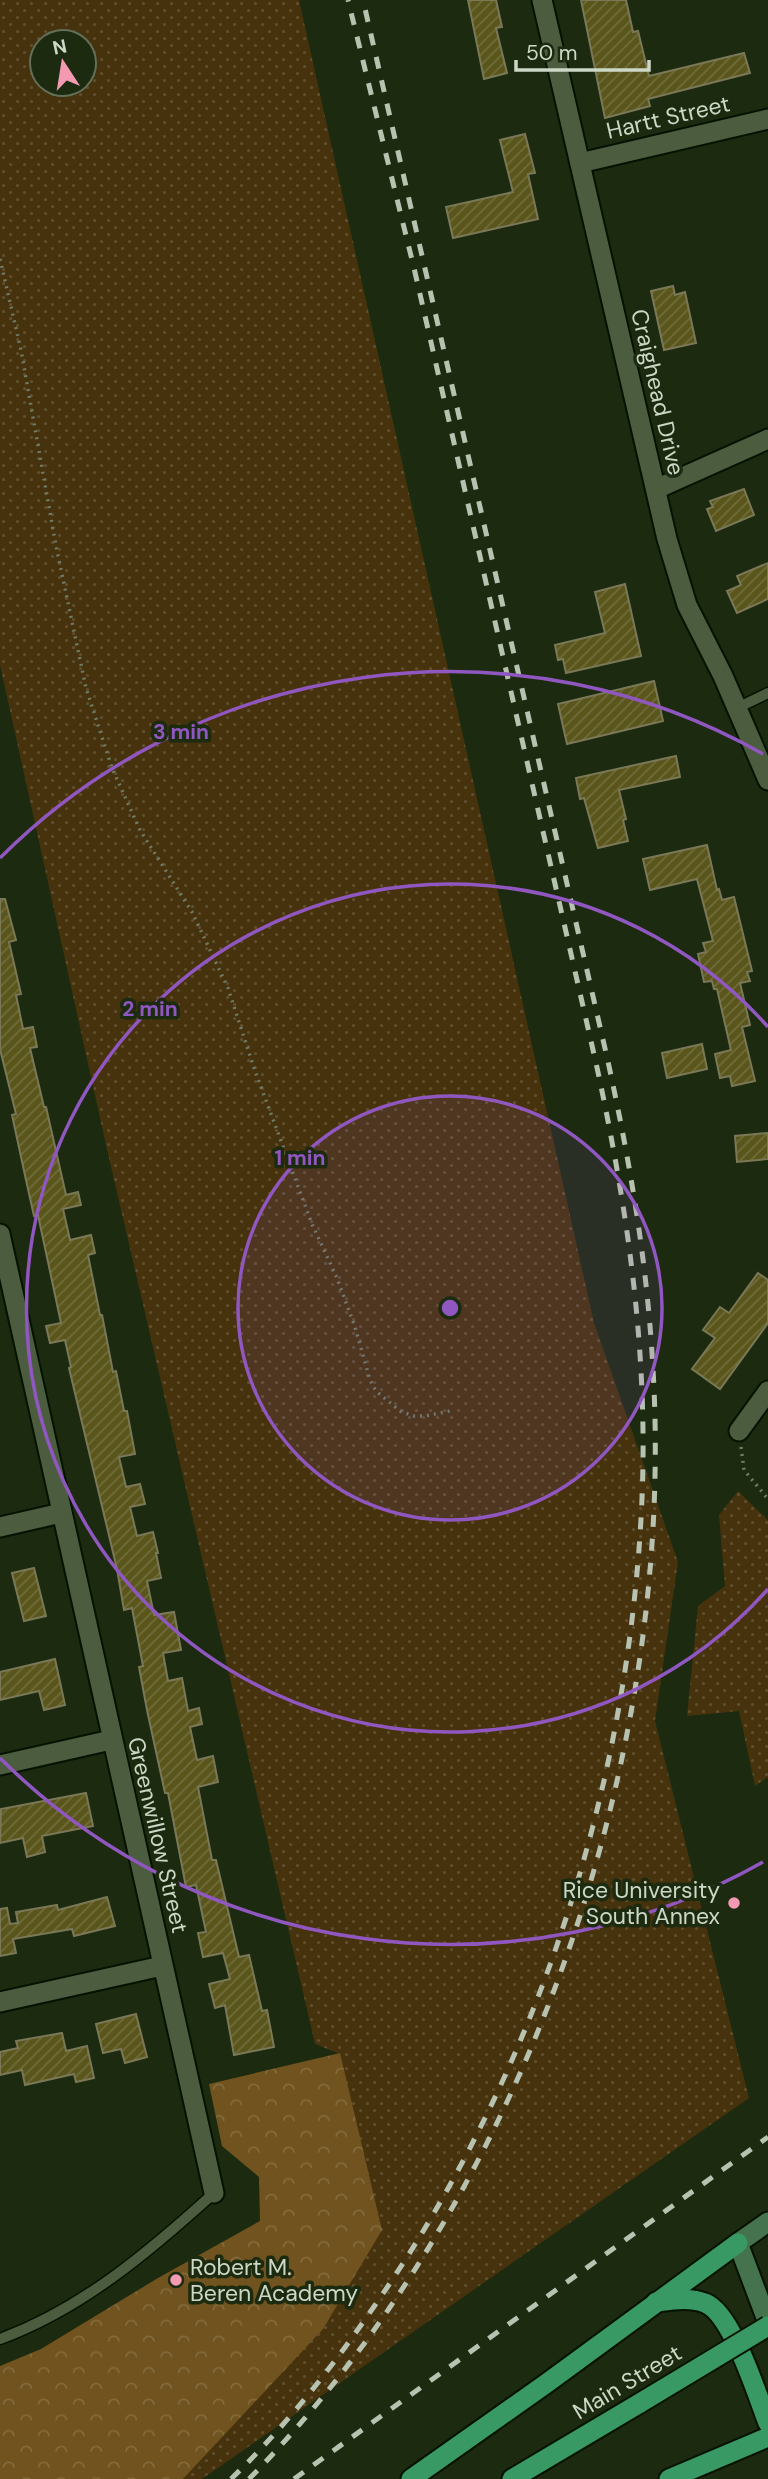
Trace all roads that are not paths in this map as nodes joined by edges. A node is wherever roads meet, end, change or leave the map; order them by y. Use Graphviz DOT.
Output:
graph roads {
  1 [pos="542,0"];
  2 [pos="768,119"];
  3 [pos="579,163"];
  4 [pos="768,439"];
  5 [pos="656,489"];
  6 [pos="768,693"];
  7 [pos="737,708"];
  8 [pos="768,780"];
  9 [pos="0,1234"];
  10 [pos="6,1289"];
  11 [pos="768,1391"];
  12 [pos="739,1431"];
  13 [pos="61,1513"];
  14 [pos="0,1527"];
  15 [pos="111,1740"];
  16 [pos="0,1765"];
  17 [pos="162,1966"];
  18 [pos="0,2002"];
  19 [pos="214,2193"];
  20 [pos="767,2225"];
  21 [pos="738,2243"];
  22 [pos="655,2302"];
  23 [pos="768,2324"];
  24 [pos="0,2339"];
  25 [pos="768,2423"];
  26 [pos="768,2437"];
  27 [pos="411,2479"];
  28 [pos="512,2479"];
  29 [pos="670,2479"];
  1 -- 3 [label="street, Craighead Drive"];
  2 -- 3 [label="street, Hartt Street"];
  3 -- 5 [label="street, Craighead Drive"];
  4 -- 5 [label="street"];
  5 -- 7 [label="street, Craighead Drive"];
  6 -- 7 [label="lane"];
  7 -- 8 [label="street, Craighead Drive"];
  9 -- 10 [label="street, Greenwillow Street"];
  10 -- 13 [label="street, Greenwillow Street"];
  11 -- 12 [label="street"];
  13 -- 14 [label="street"];
  13 -- 15 [label="street, Greenwillow Street"];
  15 -- 16 [label="street"];
  15 -- 17 [label="street, Greenwillow Street"];
  17 -- 18 [label="street"];
  17 -- 19 [label="street, Greenwillow Street"];
  19 -- 24 [label="lane, Greenwillow Street"];
  20 -- 21 [label="main road"];
  21 -- 22 [label="highway"];
  21 -- 23 [label="main road"];
  22 -- 25 [label="highway"];
  22 -- 27 [label="highway"];
  23 -- 28 [label="highway, Main Street, bridge"];
  26 -- 29 [label="highway"];
}
